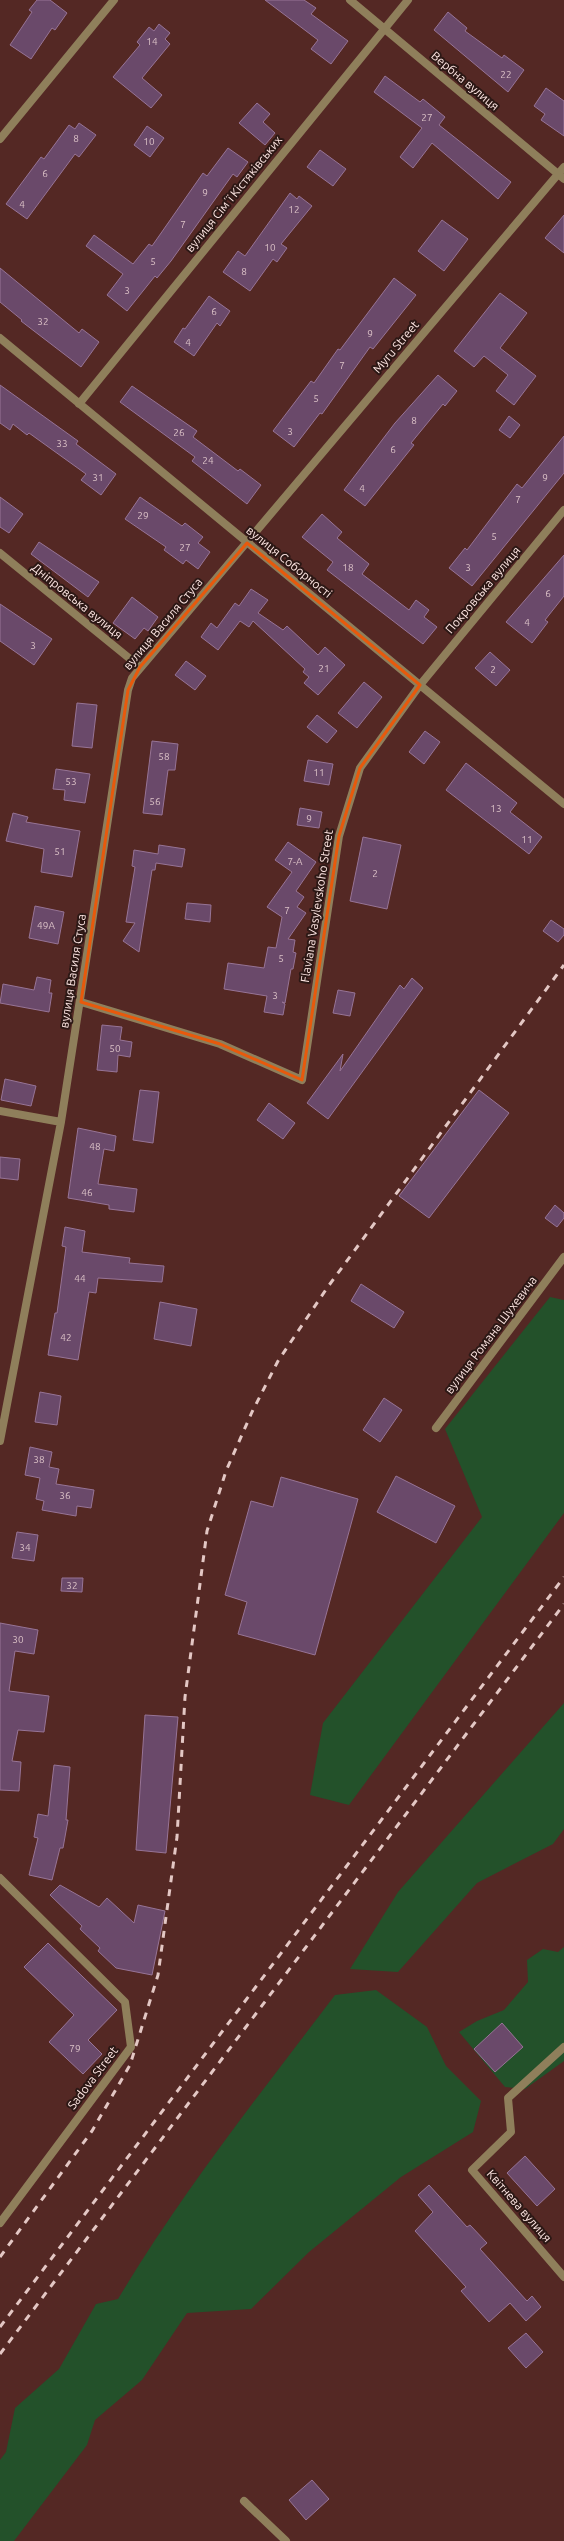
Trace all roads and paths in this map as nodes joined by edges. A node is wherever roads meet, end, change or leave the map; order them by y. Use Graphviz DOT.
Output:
graph roads {
  1 [pos="114,0"];
  2 [pos="350,0"];
  3 [pos="408,0"];
  4 [pos="384,29"];
  5 [pos="0,139"];
  6 [pos="564,167"];
  7 [pos="561,177"];
  8 [pos="0,338"];
  9 [pos="79,404"];
  10 [pos="564,510"];
  11 [pos="247,543"];
  12 [pos="0,553"];
  13 [pos="140,667"];
  14 [pos="420,685"];
  15 [pos="564,804"];
  16 [pos="81,1002"];
  17 [pos="0,1110"];
  18 [pos="61,1122"];
  19 [pos="564,1257"];
  20 [pos="436,1428"];
  21 [pos="0,1441"];
  22 [pos="0,1878"];
  23 [pos="564,2047"];
  24 [pos="0,2223"];
  25 [pos="564,2277"];
  26 [pos="244,2501"];
  27 [pos="286,2541"];
  1 -- 5 [label="street"];
  2 -- 4 [label="street, Вербна вулиця"];
  3 -- 4 [label="street, вулиця Сімʼї Кістяківських"];
  4 -- 7 [label="street, Вербна вулиця"];
  4 -- 9 [label="street, вулиця Сімʼї Кістяківських"];
  6 -- 7 [label="street, Myru Street"];
  7 -- 11 [label="street, Myru Street"];
  8 -- 9 [label="street, вулиця Соборності"];
  9 -- 11 [label="street, вулиця Соборності"];
  10 -- 14 [label="street, Покровська вулиця"];
  11 -- 13 [label="street, вулиця Василя Стуса"];
  11 -- 14 [label="street, вулиця Соборності"];
  12 -- 13 [label="street, Дніпровська вулиця"];
  13 -- 16 [label="street, вулиця Василя Стуса"];
  14 -- 15 [label="street, вулиця Соборності"];
  14 -- 16 [label="street, Flaviana Vasylevskoho Street"];
  16 -- 18 [label="street, вулиця Василя Стуса"];
  17 -- 18 [label="street"];
  18 -- 21 [label="street, вулиця Василя Стуса"];
  19 -- 20 [label="street, вулиця Романа Шухевича"];
  22 -- 24 [label="street, Sadova Street"];
  23 -- 25 [label="street, Квітнева вулиця"];
  26 -- 27 [label="street"];
}
